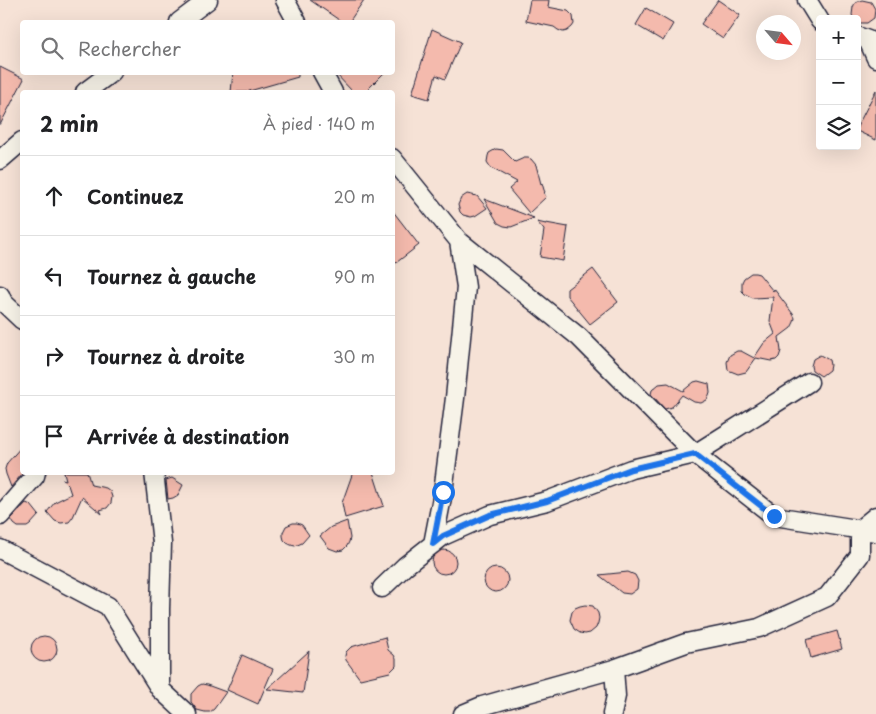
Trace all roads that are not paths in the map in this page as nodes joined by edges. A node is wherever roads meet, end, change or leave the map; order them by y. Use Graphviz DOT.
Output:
graph roads {
  1 [pos="208,0"];
  2 [pos="285,0"];
  3 [pos="807,0"];
  4 [pos="816,15"];
  5 [pos="182,20"];
  6 [pos="296,20"];
  7 [pos="861,37"];
  8 [pos="876,58"];
  9 [pos="108,75"];
  10 [pos="324,75"];
  11 [pos="88,90"];
  12 [pos="332,90"];
  13 [pos="20,143"];
  14 [pos="0,160"];
  15 [pos="395,162"];
  16 [pos="459,241"];
  17 [pos="0,295"];
  18 [pos="20,318"];
  19 [pos="809,382"];
  20 [pos="695,454"];
  21 [pos="35,475"];
  22 [pos="154,475"];
  23 [pos="0,516"];
  24 [pos="876,516"];
  25 [pos="868,530"];
  26 [pos="433,544"];
  27 [pos="0,549"];
  28 [pos="382,588"];
  29 [pos="614,669"];
  30 [pos="160,689"];
  31 [pos="187,714"];
  32 [pos="463,714"];
  33 [pos="612,714"];
  1 -- 5 [label="street"];
  2 -- 6 [label="street"];
  3 -- 4 [label="street"];
  7 -- 8 [label="street"];
  9 -- 11 [label="street"];
  10 -- 12 [label="street"];
  13 -- 14 [label="street"];
  15 -- 16 [label="street"];
  16 -- 20 [label="street"];
  16 -- 26 [label="street"];
  17 -- 18 [label="street"];
  19 -- 20 [label="street"];
  20 -- 25 [label="street"];
  20 -- 26 [label="street"];
  21 -- 23 [label="street"];
  22 -- 30 [label="street"];
  24 -- 25 [label="street"];
  25 -- 29 [label="street"];
  26 -- 28 [label="street"];
  27 -- 30 [label="street"];
  29 -- 32 [label="street"];
  29 -- 33 [label="street"];
  30 -- 31 [label="street"];
}
